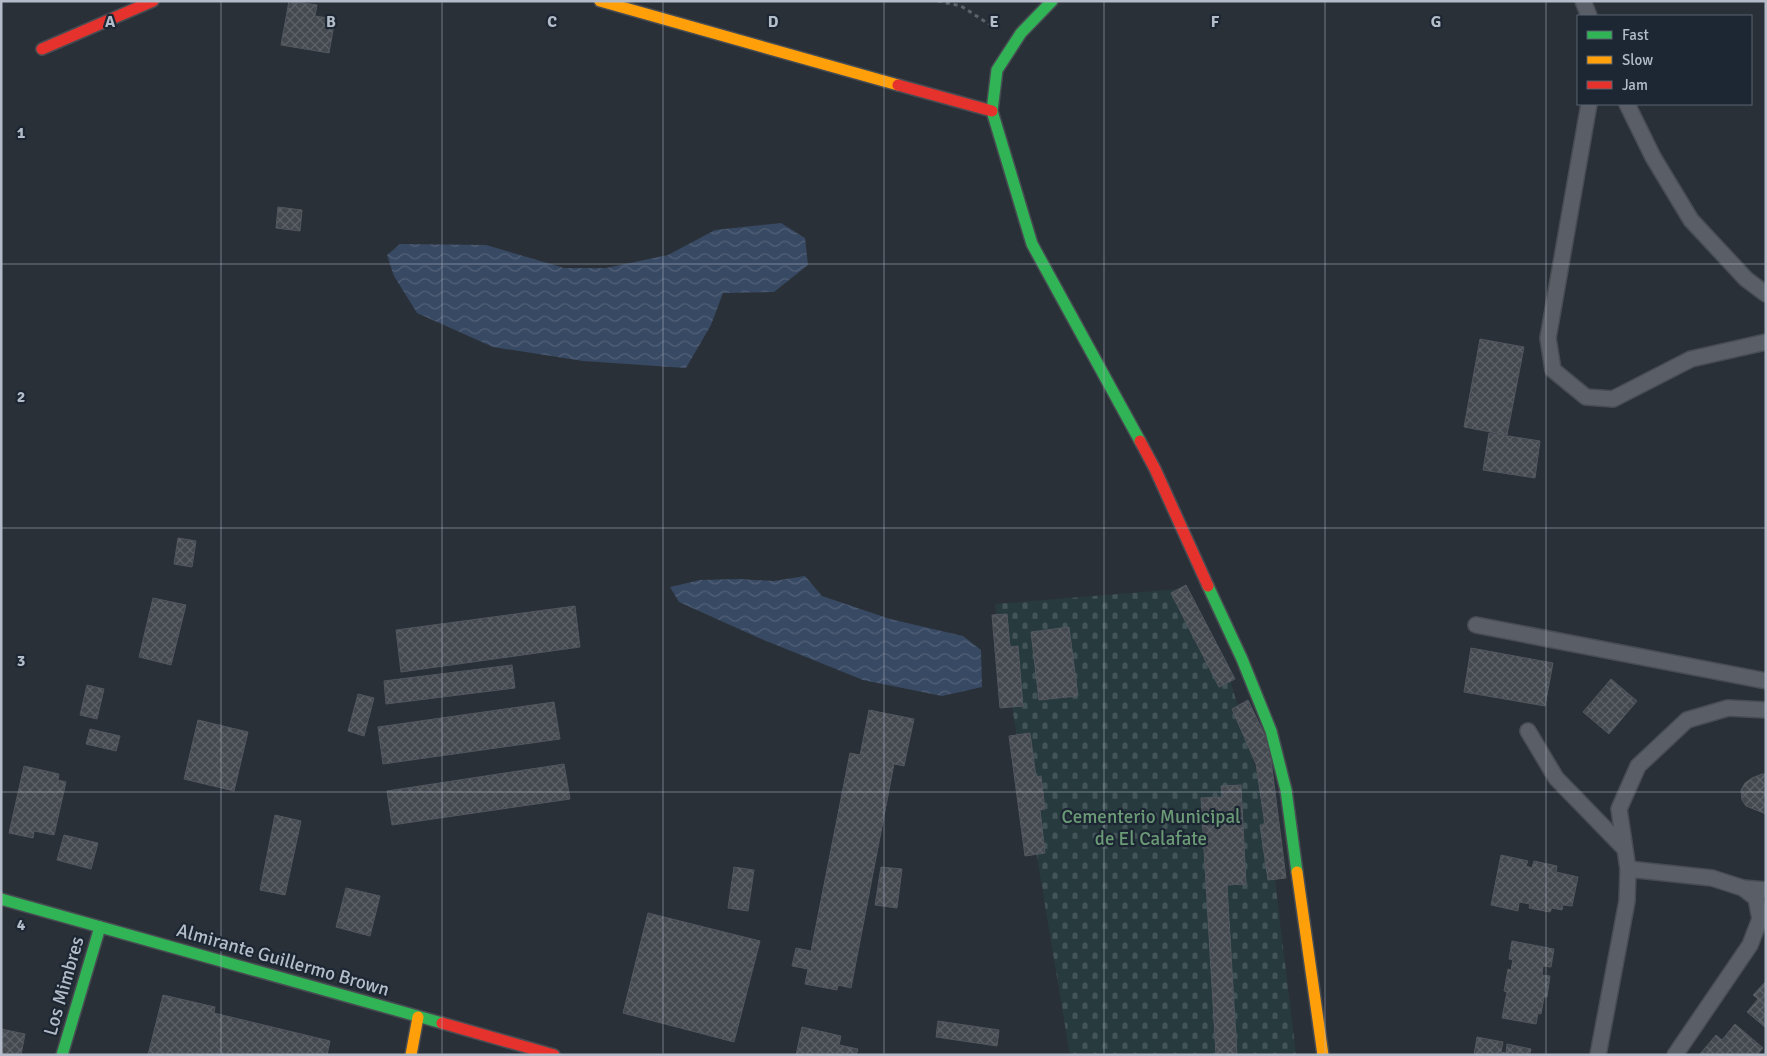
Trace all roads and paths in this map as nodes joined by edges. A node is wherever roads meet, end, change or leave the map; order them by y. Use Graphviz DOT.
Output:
graph roads {
  1 [pos="153,1"];
  2 [pos="600,1"];
  3 [pos="938,1"];
  4 [pos="1052,1"];
  5 [pos="1583,1"];
  6 [pos="1588,15"];
  7 [pos="1016,41"];
  8 [pos="42,49"];
  9 [pos="1589,105"];
  10 [pos="1627,105"];
  11 [pos="992,111"];
  12 [pos="1766,294"];
  13 [pos="1766,342"];
  14 [pos="1476,625"];
  15 [pos="1766,681"];
  16 [pos="1766,710"];
  17 [pos="1528,731"];
  18 [pos="1624,848"];
  19 [pos="1628,869"];
  20 [pos="1743,888"];
  21 [pos="1766,890"];
  22 [pos="1,899"];
  23 [pos="100,927"];
  24 [pos="418,1017"];
  25 [pos="62,1055"];
  26 [pos="411,1055"];
  27 [pos="554,1055"];
  28 [pos="1323,1055"];
  29 [pos="1598,1055"];
  30 [pos="1675,1055"];
  1 -- 8 [label="street"];
  2 -- 11 [label="street"];
  3 -- 7 [label="path"];
  4 -- 7 [label="street"];
  5 -- 6 [label="lane"];
  7 -- 11 [label="street"];
  9 -- 13 [label="lane"];
  10 -- 12 [label="lane"];
  11 -- 28 [label="street"];
  14 -- 15 [label="lane"];
  16 -- 18 [label="lane"];
  17 -- 18 [label="lane"];
  18 -- 19 [label="lane"];
  19 -- 20 [label="lane"];
  19 -- 29 [label="lane"];
  20 -- 21 [label="lane"];
  20 -- 30 [label="lane"];
  22 -- 23 [label="street, Almirante Guillermo Brown"];
  23 -- 24 [label="street, Almirante Guillermo Brown"];
  23 -- 25 [label="street, Los Mimbres"];
  24 -- 26 [label="street"];
  24 -- 27 [label="street, Almirante Guillermo Brown"];
}
